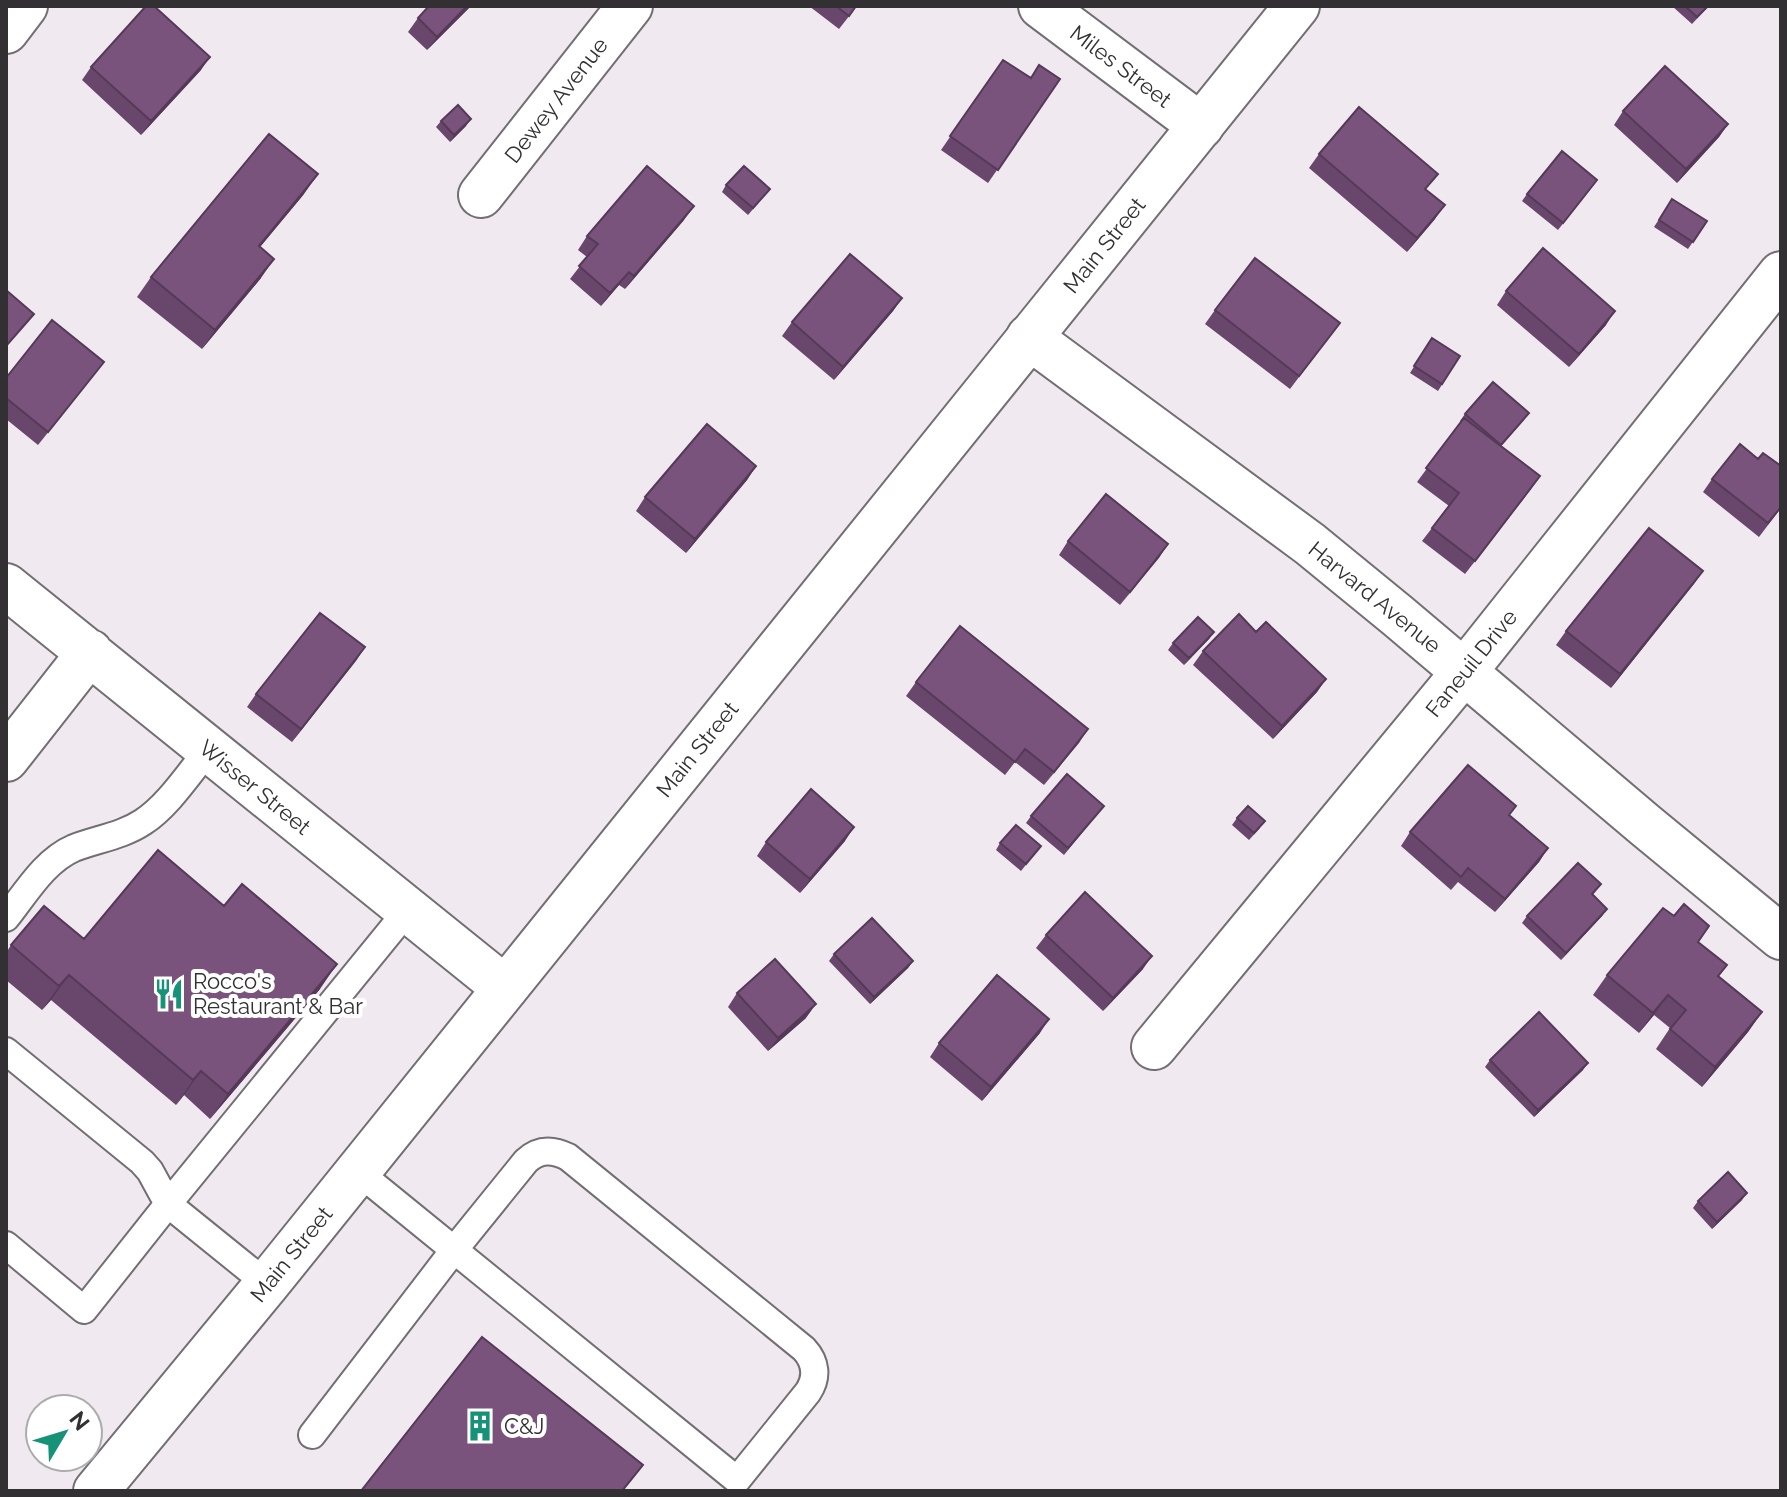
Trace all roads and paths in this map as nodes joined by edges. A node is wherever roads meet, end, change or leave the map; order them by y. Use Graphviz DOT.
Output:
graph roads {
  1 [pos="25,6"];
  2 [pos="630,6"];
  3 [pos="1041,6"];
  4 [pos="1297,6"];
  5 [pos="6,31"];
  6 [pos="1201,126"];
  7 [pos="481,195"];
  8 [pos="1781,274"];
  9 [pos="1029,337"];
  10 [pos="6,586"];
  11 [pos="90,652"];
  12 [pos="1464,672"];
  13 [pos="209,749"];
  14 [pos="6,759"];
  15 [pos="407,911"];
  16 [pos="6,918"];
  17 [pos="1781,937"];
  18 [pos="505,988"];
  19 [pos="1154,1047"];
  20 [pos="6,1051"];
  21 [pos="357,1171"];
  22 [pos="168,1204"];
  23 [pos="6,1245"];
  24 [pos="454,1250"];
  25 [pos="267,1284"];
  26 [pos="312,1435"];
  27 [pos="733,1485"];
  28 [pos="96,1491"];
  1 -- 5 [label="street"];
  2 -- 7 [label="street, Dewey Avenue"];
  3 -- 6 [label="street, Miles Street"];
  4 -- 6 [label="street, Main Street"];
  6 -- 9 [label="street, Main Street"];
  8 -- 12 [label="street, Faneuil Drive"];
  9 -- 12 [label="street, Harvard Avenue"];
  9 -- 18 [label="street, Main Street"];
  10 -- 11 [label="street, Wisser Street"];
  11 -- 13 [label="street, Wisser Street"];
  11 -- 14 [label="street"];
  12 -- 17 [label="street, Harvard Avenue"];
  12 -- 19 [label="street, Faneuil Drive"];
  13 -- 15 [label="street, Wisser Street"];
  13 -- 16 [label="lane"];
  15 -- 18 [label="street, Wisser Street"];
  15 -- 22 [label="lane"];
  18 -- 21 [label="street, Main Street"];
  20 -- 22 [label="lane"];
  21 -- 24 [label="lane"];
  21 -- 25 [label="street, Main Street"];
  22 -- 23 [label="lane"];
  22 -- 25 [label="lane"];
  24 -- 26 [label="lane"];
  24 -- 27 [label="lane"];
  24 -- 27 [label="lane"];
  25 -- 28 [label="street, Main Street"];
}
